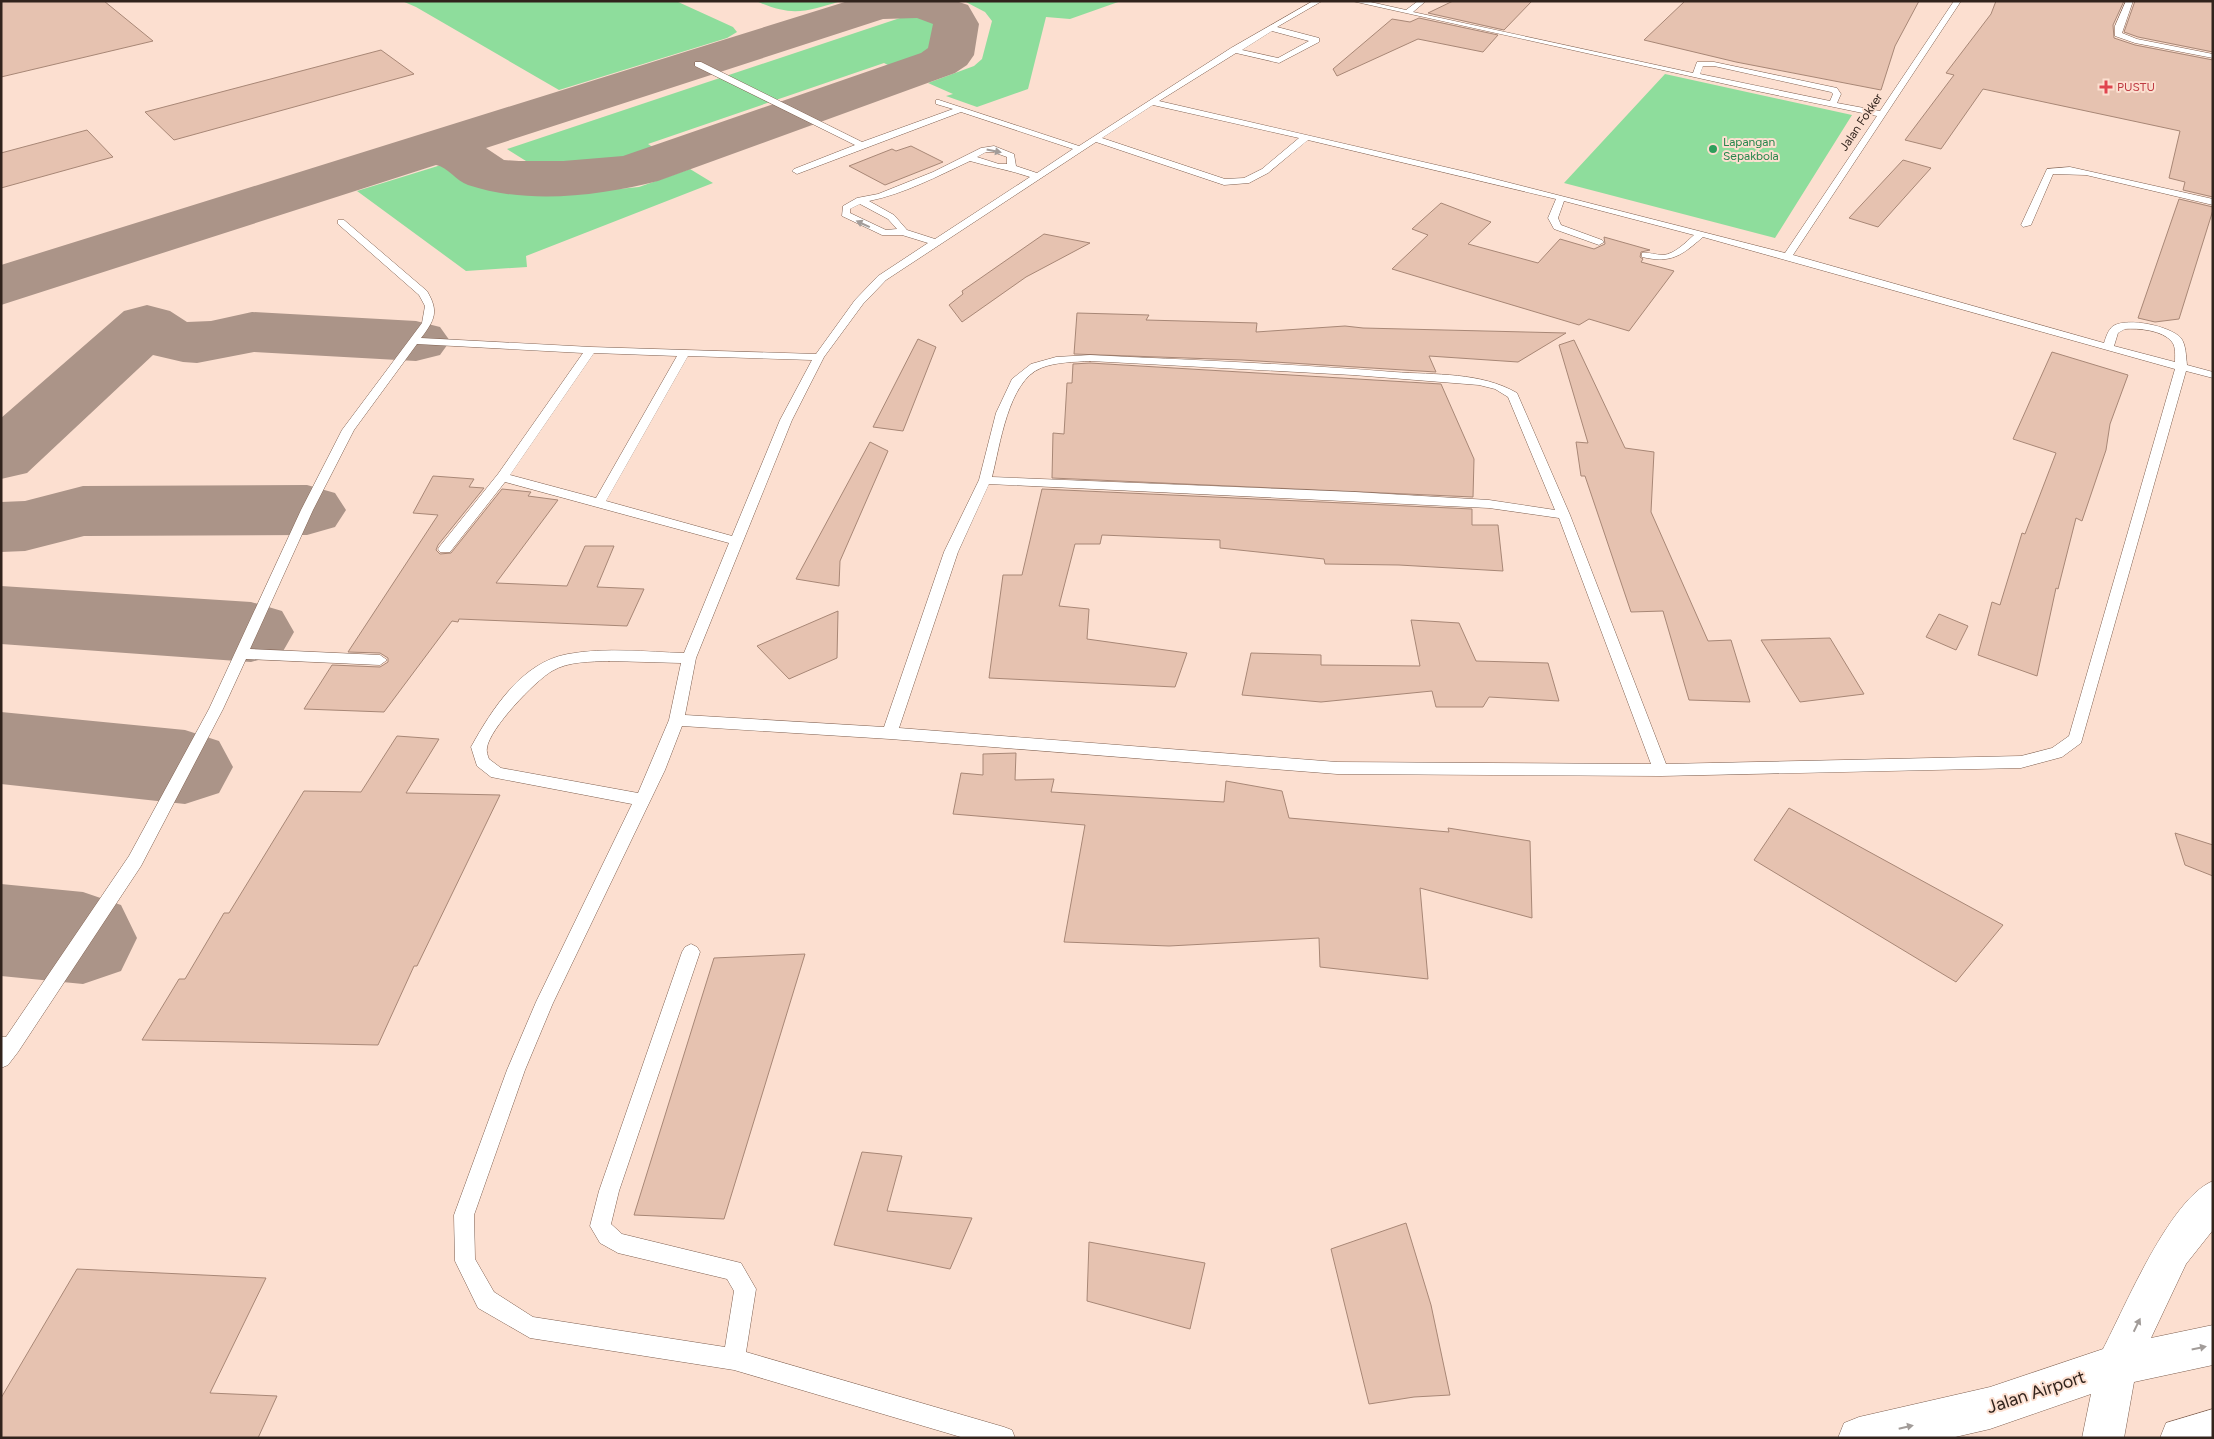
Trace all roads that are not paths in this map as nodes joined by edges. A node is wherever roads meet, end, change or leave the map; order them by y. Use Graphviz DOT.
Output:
graph roads {
  1 [pos="1319,1"];
  2 [pos="1355,1"];
  3 [pos="1423,1"];
  4 [pos="1958,1"];
  5 [pos="2130,1"];
  6 [pos="1407,13"];
  7 [pos="1270,28"];
  8 [pos="1234,50"];
  9 [pos="2213,56"];
  10 [pos="698,64"];
  11 [pos="1696,74"];
  12 [pos="939,102"];
  13 [pos="1152,102"];
  14 [pos="1833,103"];
  15 [pos="961,109"];
  16 [pos="1882,114"];
  17 [pos="1306,137"];
  18 [pos="1096,139"];
  19 [pos="862,145"];
  20 [pos="1081,149"];
  21 [pos="968,157"];
  22 [pos="1012,167"];
  23 [pos="797,171"];
  24 [pos="1038,177"];
  25 [pos="1561,198"];
  26 [pos="860,200"];
  27 [pos="2213,202"];
  28 [pos="341,222"];
  29 [pos="2026,225"];
  30 [pos="903,232"];
  31 [pos="1700,235"];
  32 [pos="934,242"];
  33 [pos="1599,242"];
  34 [pos="1646,255"];
  35 [pos="1787,257"];
  36 [pos="416,341"];
  37 [pos="2108,348"];
  38 [pos="591,350"];
  39 [pos="685,352"];
  40 [pos="819,357"];
  41 [pos="2181,368"];
  42 [pos="2213,375"];
  43 [pos="502,477"];
  44 [pos="985,480"];
  45 [pos="599,503"];
  46 [pos="1564,515"];
  47 [pos="736,541"];
  48 [pos="445,549"];
  49 [pos="241,654"];
  50 [pos="689,658"];
  51 [pos="380,660"];
  52 [pos="677,720"];
  53 [pos="890,733"];
  54 [pos="1661,770"];
  55 [pos="643,800"];
  56 [pos="691,952"];
  57 [pos="4,1050"];
  58 [pos="2213,1199"];
  59 [pos="2213,1345"];
  60 [pos="734,1359"];
  61 [pos="2117,1365"];
  62 [pos="2213,1430"];
  63 [pos="1004,1438"];
  64 [pos="1858,1438"];
  65 [pos="2103,1438"];
  66 [pos="2181,1438"];
  1 -- 7 [label="lane"];
  2 -- 6 [label="lane"];
  3 -- 6 [label="lane"];
  4 -- 16 [label="lane, Jalan Fokker"];
  5 -- 9 [label="lane"];
  6 -- 11 [label="lane"];
  7 -- 8 [label="lane"];
  7 -- 8 [label="lane"];
  8 -- 13 [label="lane"];
  10 -- 19 [label="lane"];
  11 -- 14 [label="lane"];
  11 -- 14 [label="lane"];
  12 -- 15 [label="lane"];
  13 -- 17 [label="lane"];
  13 -- 18 [label="lane"];
  14 -- 16 [label="lane"];
  15 -- 19 [label="lane"];
  15 -- 20 [label="lane"];
  16 -- 35 [label="lane, Jalan Fokker"];
  17 -- 18 [label="lane"];
  17 -- 25 [label="lane"];
  18 -- 20 [label="lane"];
  19 -- 23 [label="lane"];
  20 -- 24 [label="lane"];
  21 -- 22 [label="lane"];
  21 -- 22 [label="lane, one-way"];
  21 -- 26 [label="lane"];
  22 -- 24 [label="lane"];
  24 -- 32 [label="lane"];
  25 -- 31 [label="lane"];
  25 -- 33 [label="lane"];
  26 -- 30 [label="lane"];
  30 -- 26 [label="lane, one-way"];
  27 -- 29 [label="lane"];
  28 -- 36 [label="lane"];
  30 -- 32 [label="lane"];
  31 -- 34 [label="lane"];
  31 -- 35 [label="lane"];
  32 -- 40 [label="lane"];
  35 -- 37 [label="lane"];
  36 -- 38 [label="lane"];
  36 -- 49 [label="lane"];
  37 -- 41 [label="lane"];
  37 -- 41 [label="lane"];
  38 -- 39 [label="lane"];
  38 -- 43 [label="lane"];
  39 -- 40 [label="lane"];
  39 -- 45 [label="lane"];
  40 -- 47 [label="lane"];
  41 -- 42 [label="lane"];
  41 -- 54 [label="lane"];
  43 -- 45 [label="lane"];
  43 -- 48 [label="lane"];
  44 -- 46 [label="lane"];
  44 -- 46 [label="lane"];
  44 -- 53 [label="lane"];
  45 -- 47 [label="lane"];
  46 -- 54 [label="lane"];
  47 -- 50 [label="lane"];
  49 -- 51 [label="lane"];
  49 -- 57 [label="lane"];
  50 -- 52 [label="lane"];
  50 -- 55 [label="lane"];
  52 -- 53 [label="lane"];
  52 -- 55 [label="lane"];
  53 -- 54 [label="lane"];
  55 -- 60 [label="lane"];
  56 -- 60 [label="lane"];
  61 -- 58 [label="street, one-way"];
  61 -- 59 [label="street, Jalan Airport, one-way"];
  60 -- 63 [label="lane"];
  64 -- 61 [label="street, Jalan Airport, one-way"];
  61 -- 65 [label="street"];
  62 -- 66 [label="street"];
}
